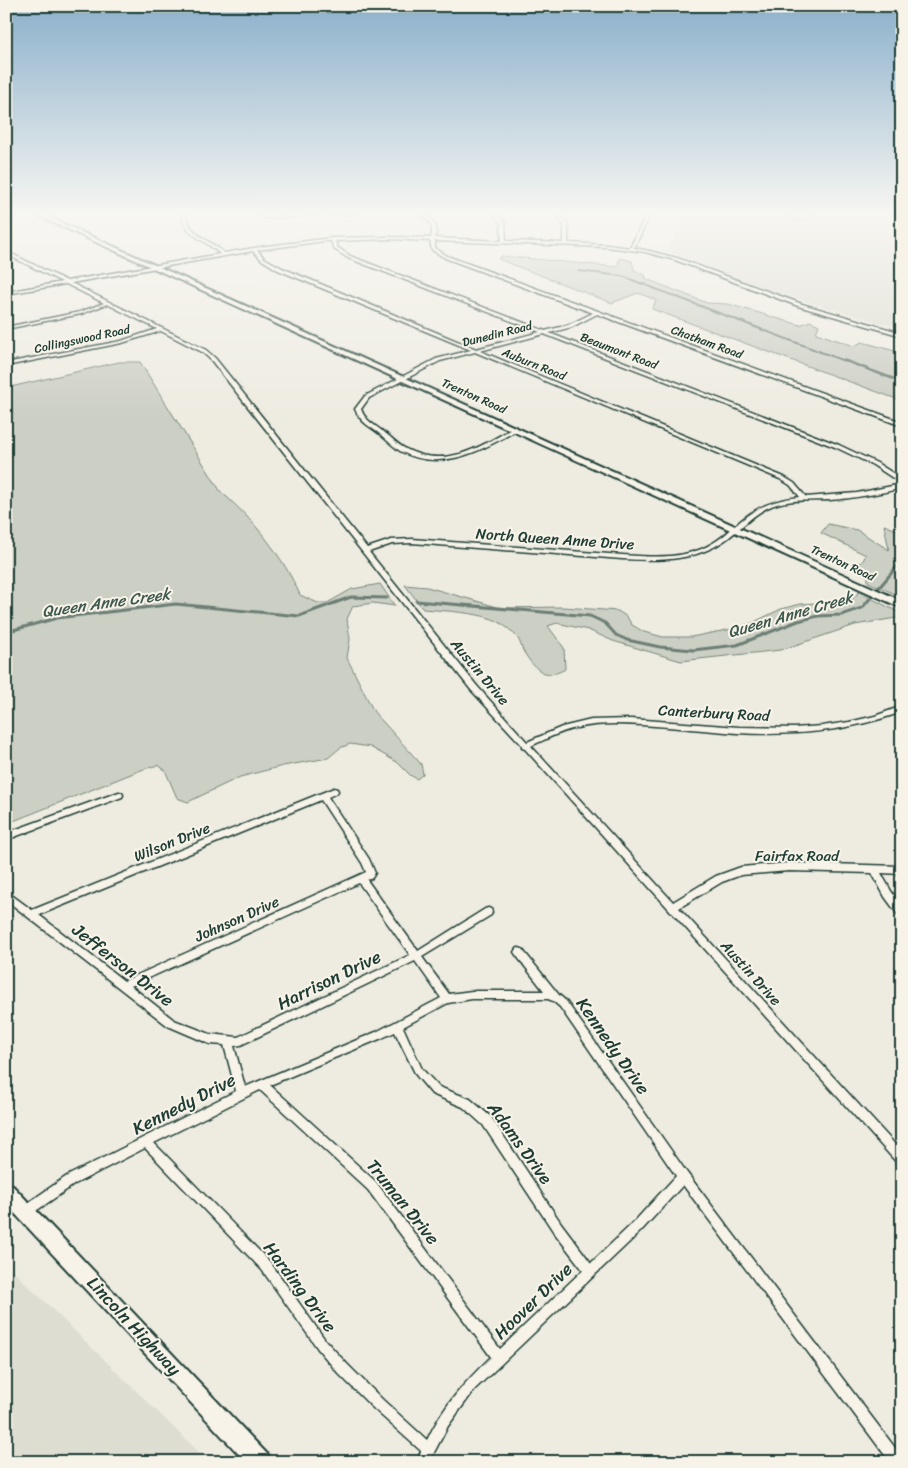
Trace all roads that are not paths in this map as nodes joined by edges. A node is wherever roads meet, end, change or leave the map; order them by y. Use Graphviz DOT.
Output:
graph roads {
  1 [pos="66,282"];
  2 [pos="186,282"];
  3 [pos="310,282"];
  4 [pos="412,282"];
  5 [pos="514,282"];
  6 [pos="737,282"];
  7 [pos="6,293"];
  8 [pos="107,304"];
  9 [pos="598,312"];
  10 [pos="6,328"];
  11 [pos="160,330"];
  12 [pos="543,333"];
  13 [pos="902,335"];
  14 [pos="474,349"];
  15 [pos="6,365"];
  16 [pos="402,378"];
  17 [pos="902,424"];
  18 [pos="515,429"];
  19 [pos="902,482"];
  20 [pos="902,486"];
  21 [pos="804,499"];
  22 [pos="736,529"];
  23 [pos="365,550"];
  24 [pos="902,605"];
  25 [pos="902,709"];
  26 [pos="525,746"];
  27 [pos="334,791"];
  28 [pos="120,795"];
  29 [pos="323,796"];
  30 [pos="6,837"];
  31 [pos="875,870"];
  32 [pos="902,870"];
  33 [pos="361,879"];
  34 [pos="6,894"];
  35 [pos="672,907"];
  36 [pos="488,912"];
  37 [pos="902,913"];
  38 [pos="32,914"];
  39 [pos="519,952"];
  40 [pos="416,956"];
  41 [pos="124,985"];
  42 [pos="556,998"];
  43 [pos="448,999"];
  44 [pos="397,1026"];
  45 [pos="228,1042"];
  46 [pos="261,1084"];
  47 [pos="242,1094"];
  48 [pos="146,1142"];
  49 [pos="902,1160"];
  50 [pos="684,1177"];
  51 [pos="6,1191"];
  52 [pos="26,1212"];
  53 [pos="590,1270"];
  54 [pos="499,1358"];
  55 [pos="428,1449"];
  56 [pos="261,1462"];
  57 [pos="423,1462"];
  58 [pos="898,1462"];
  1 -- 7 [label="street"];
  1 -- 8 [label="street, Austin Drive"];
  2 -- 16 [label="main road, Trenton Road"];
  3 -- 14 [label="street, Auburn Road"];
  4 -- 12 [label="street, Beaumont Road"];
  5 -- 9 [label="street, Chatham Road"];
  6 -- 13 [label="street"];
  8 -- 10 [label="street"];
  8 -- 11 [label="street, Austin Drive"];
  9 -- 12 [label="street, Dunedin Road"];
  9 -- 17 [label="street, Chatham Road"];
  11 -- 15 [label="street, Collingswood Road"];
  11 -- 23 [label="street, Austin Drive"];
  12 -- 14 [label="street, Dunedin Road"];
  12 -- 19 [label="street, Beaumont Road"];
  14 -- 16 [label="street, Dunedin Road"];
  14 -- 21 [label="street, Auburn Road"];
  16 -- 18 [label="main road, Trenton Road"];
  16 -- 18 [label="street, Dunedin Road"];
  18 -- 22 [label="main road, Trenton Road"];
  20 -- 21 [label="street, North Queen Anne Drive"];
  21 -- 22 [label="street, North Queen Anne Drive"];
  22 -- 23 [label="street, North Queen Anne Drive"];
  22 -- 24 [label="main road, Trenton Road"];
  23 -- 26 [label="street, Austin Drive"];
  25 -- 26 [label="street, Canterbury Road"];
  26 -- 35 [label="street, Austin Drive"];
  27 -- 29 [label="street, Wilson Drive"];
  28 -- 30 [label="street"];
  29 -- 33 [label="street"];
  29 -- 38 [label="street, Wilson Drive"];
  31 -- 32 [label="street, Fairfax Road"];
  31 -- 35 [label="street, Fairfax Road"];
  31 -- 37 [label="street"];
  33 -- 40 [label="street"];
  33 -- 41 [label="street, Johnson Drive"];
  34 -- 38 [label="street, Jefferson Drive"];
  35 -- 49 [label="street, Austin Drive"];
  36 -- 40 [label="street, Harrison Drive"];
  38 -- 41 [label="street, Jefferson Drive"];
  39 -- 42 [label="street"];
  40 -- 43 [label="street"];
  40 -- 45 [label="street, Harrison Drive"];
  41 -- 45 [label="street, Jefferson Drive"];
  42 -- 43 [label="street, Kennedy Drive"];
  42 -- 50 [label="street, Kennedy Drive"];
  43 -- 44 [label="street, Kennedy Drive"];
  44 -- 46 [label="street, Kennedy Drive"];
  44 -- 53 [label="street, Adams Drive"];
  45 -- 47 [label="street"];
  46 -- 47 [label="street, Kennedy Drive"];
  46 -- 54 [label="street, Truman Drive"];
  47 -- 48 [label="street, Kennedy Drive"];
  48 -- 52 [label="street, Kennedy Drive"];
  48 -- 55 [label="street, Harding Drive"];
  50 -- 53 [label="street, Hoover Drive"];
  50 -- 58 [label="street, Kennedy Drive"];
  51 -- 52 [label="main road, Lincoln Highway"];
  52 -- 56 [label="main road, Lincoln Highway"];
  53 -- 54 [label="street, Hoover Drive"];
  54 -- 55 [label="street, Hoover Drive"];
  55 -- 57 [label="street, Hoover Drive"];
}
